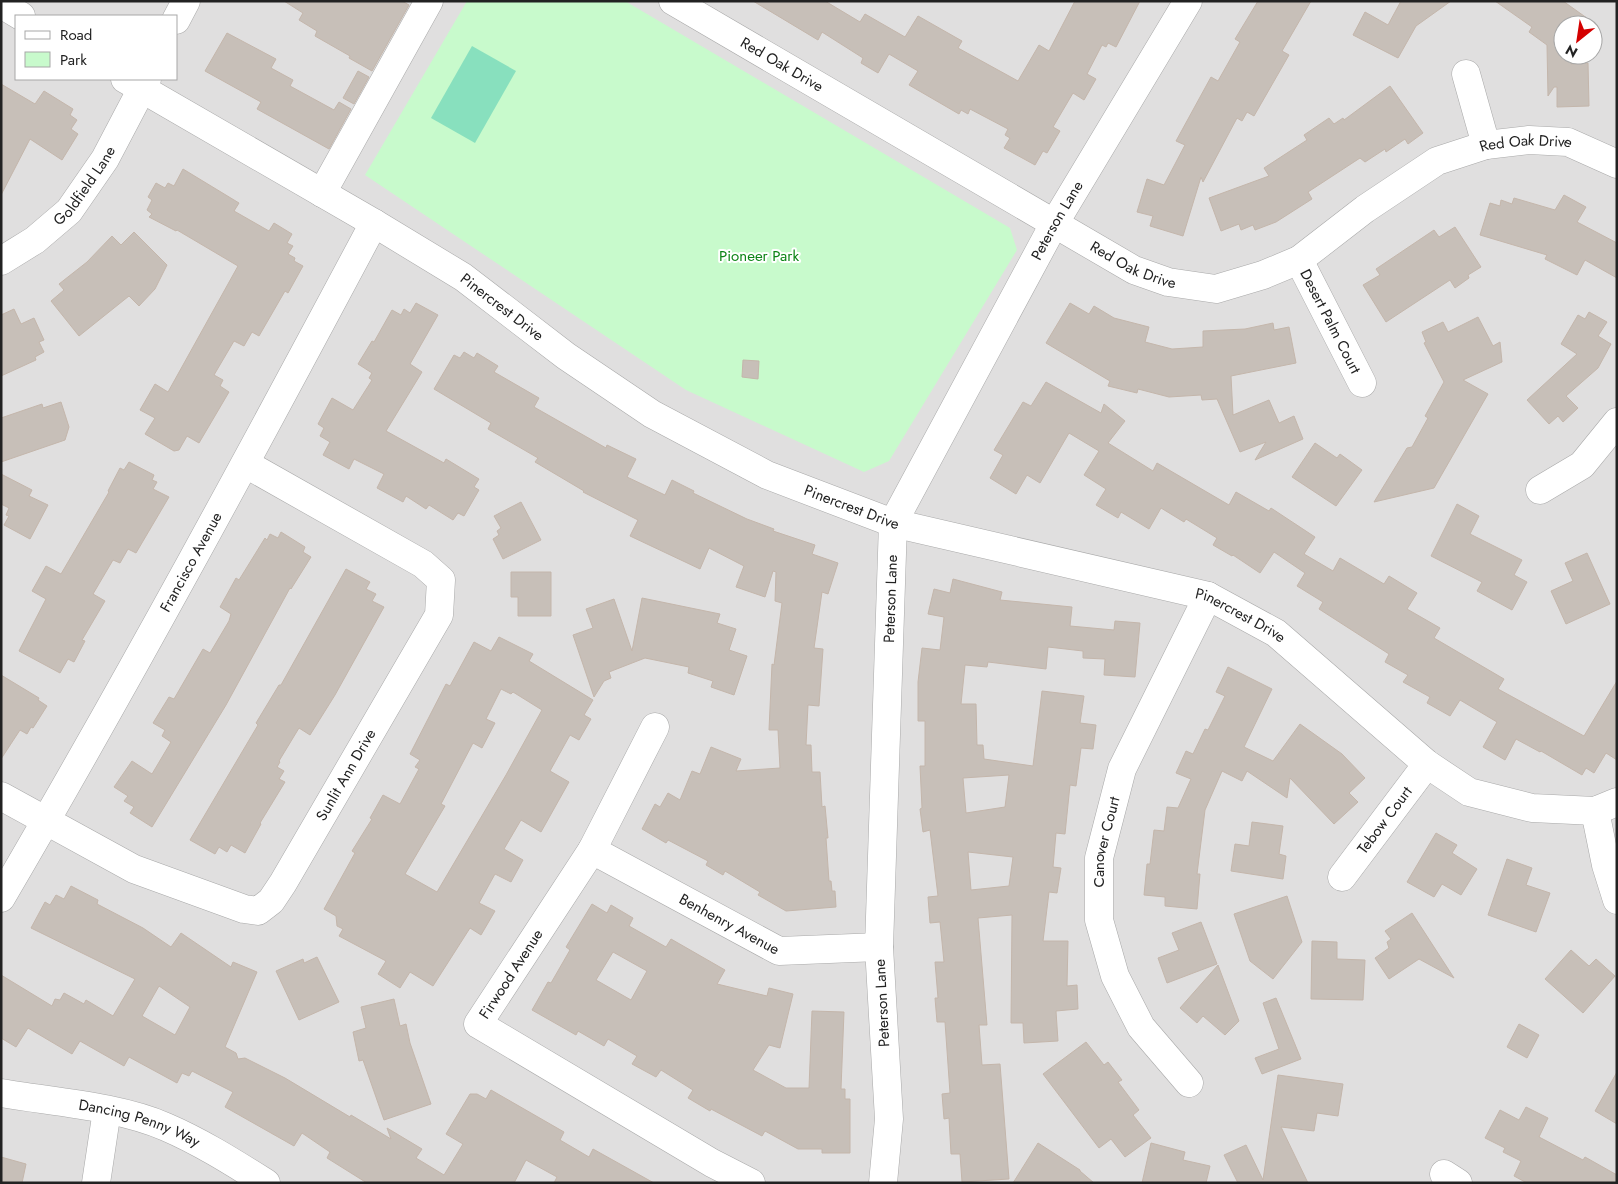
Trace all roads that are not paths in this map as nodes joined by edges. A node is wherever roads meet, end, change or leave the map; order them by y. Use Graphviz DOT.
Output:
graph roads {
  1 [pos="186,1"];
  2 [pos="429,1"];
  3 [pos="673,1"];
  4 [pos="1188,1"];
  5 [pos="1,4"];
  6 [pos="19,15"];
  7 [pos="178,16"];
  8 [pos="1466,74"];
  9 [pos="138,82"];
  10 [pos="1486,145"];
  11 [pos="1617,164"];
  12 [pos="322,193"];
  13 [pos="374,223"];
  14 [pos="1054,224"];
  15 [pos="1299,260"];
  16 [pos="1,261"];
  17 [pos="1362,383"];
  18 [pos="1617,422"];
  19 [pos="246,464"];
  20 [pos="1540,490"];
  21 [pos="893,523"];
  22 [pos="1208,596"];
  23 [pos="655,728"];
  24 [pos="1426,764"];
  25 [pos="1,796"];
  26 [pos="1606,807"];
  27 [pos="46,820"];
  28 [pos="592,850"];
  29 [pos="1342,877"];
  30 [pos="1,898"];
  31 [pos="1617,900"];
  32 [pos="879,947"];
  33 [pos="1190,1083"];
  34 [pos="1,1093"];
  35 [pos="107,1110"];
  36 [pos="96,1183"];
  37 [pos="266,1183"];
  38 [pos="751,1183"];
  39 [pos="884,1183"];
  1 -- 7 [label="street"];
  2 -- 12 [label="street"];
  3 -- 14 [label="street, Red Oak Drive"];
  4 -- 14 [label="street, Peterson Lane"];
  5 -- 6 [label="street"];
  8 -- 10 [label="street"];
  9 -- 12 [label="street, Pinercrest Drive"];
  9 -- 16 [label="street, Goldfield Lane"];
  10 -- 11 [label="street, Red Oak Drive"];
  10 -- 15 [label="street, Red Oak Drive"];
  12 -- 13 [label="street, Pinercrest Drive"];
  13 -- 19 [label="street, Francisco Avenue"];
  13 -- 21 [label="street, Pinercrest Drive"];
  14 -- 15 [label="street, Red Oak Drive"];
  14 -- 21 [label="street, Peterson Lane"];
  15 -- 17 [label="street, Desert Palm Court"];
  18 -- 20 [label="street"];
  19 -- 27 [label="street, Francisco Avenue"];
  19 -- 27 [label="street, Sunlit Ann Drive"];
  21 -- 22 [label="street, Pinercrest Drive"];
  21 -- 32 [label="street, Peterson Lane"];
  22 -- 24 [label="street, Pinercrest Drive"];
  22 -- 33 [label="street, Canover Court"];
  23 -- 28 [label="street, Firwood Avenue"];
  24 -- 26 [label="street, Pinercrest Drive"];
  24 -- 29 [label="street, Tebow Court"];
  25 -- 27 [label="street, Sunlit Ann Drive"];
  26 -- 31 [label="street"];
  27 -- 30 [label="street, Francisco Avenue"];
  28 -- 32 [label="street, Benhenry Avenue"];
  28 -- 38 [label="street, Firwood Avenue"];
  32 -- 39 [label="street, Peterson Lane"];
  34 -- 35 [label="street, Dancing Penny Way"];
  35 -- 36 [label="street"];
  35 -- 37 [label="street, Dancing Penny Way"];
}
